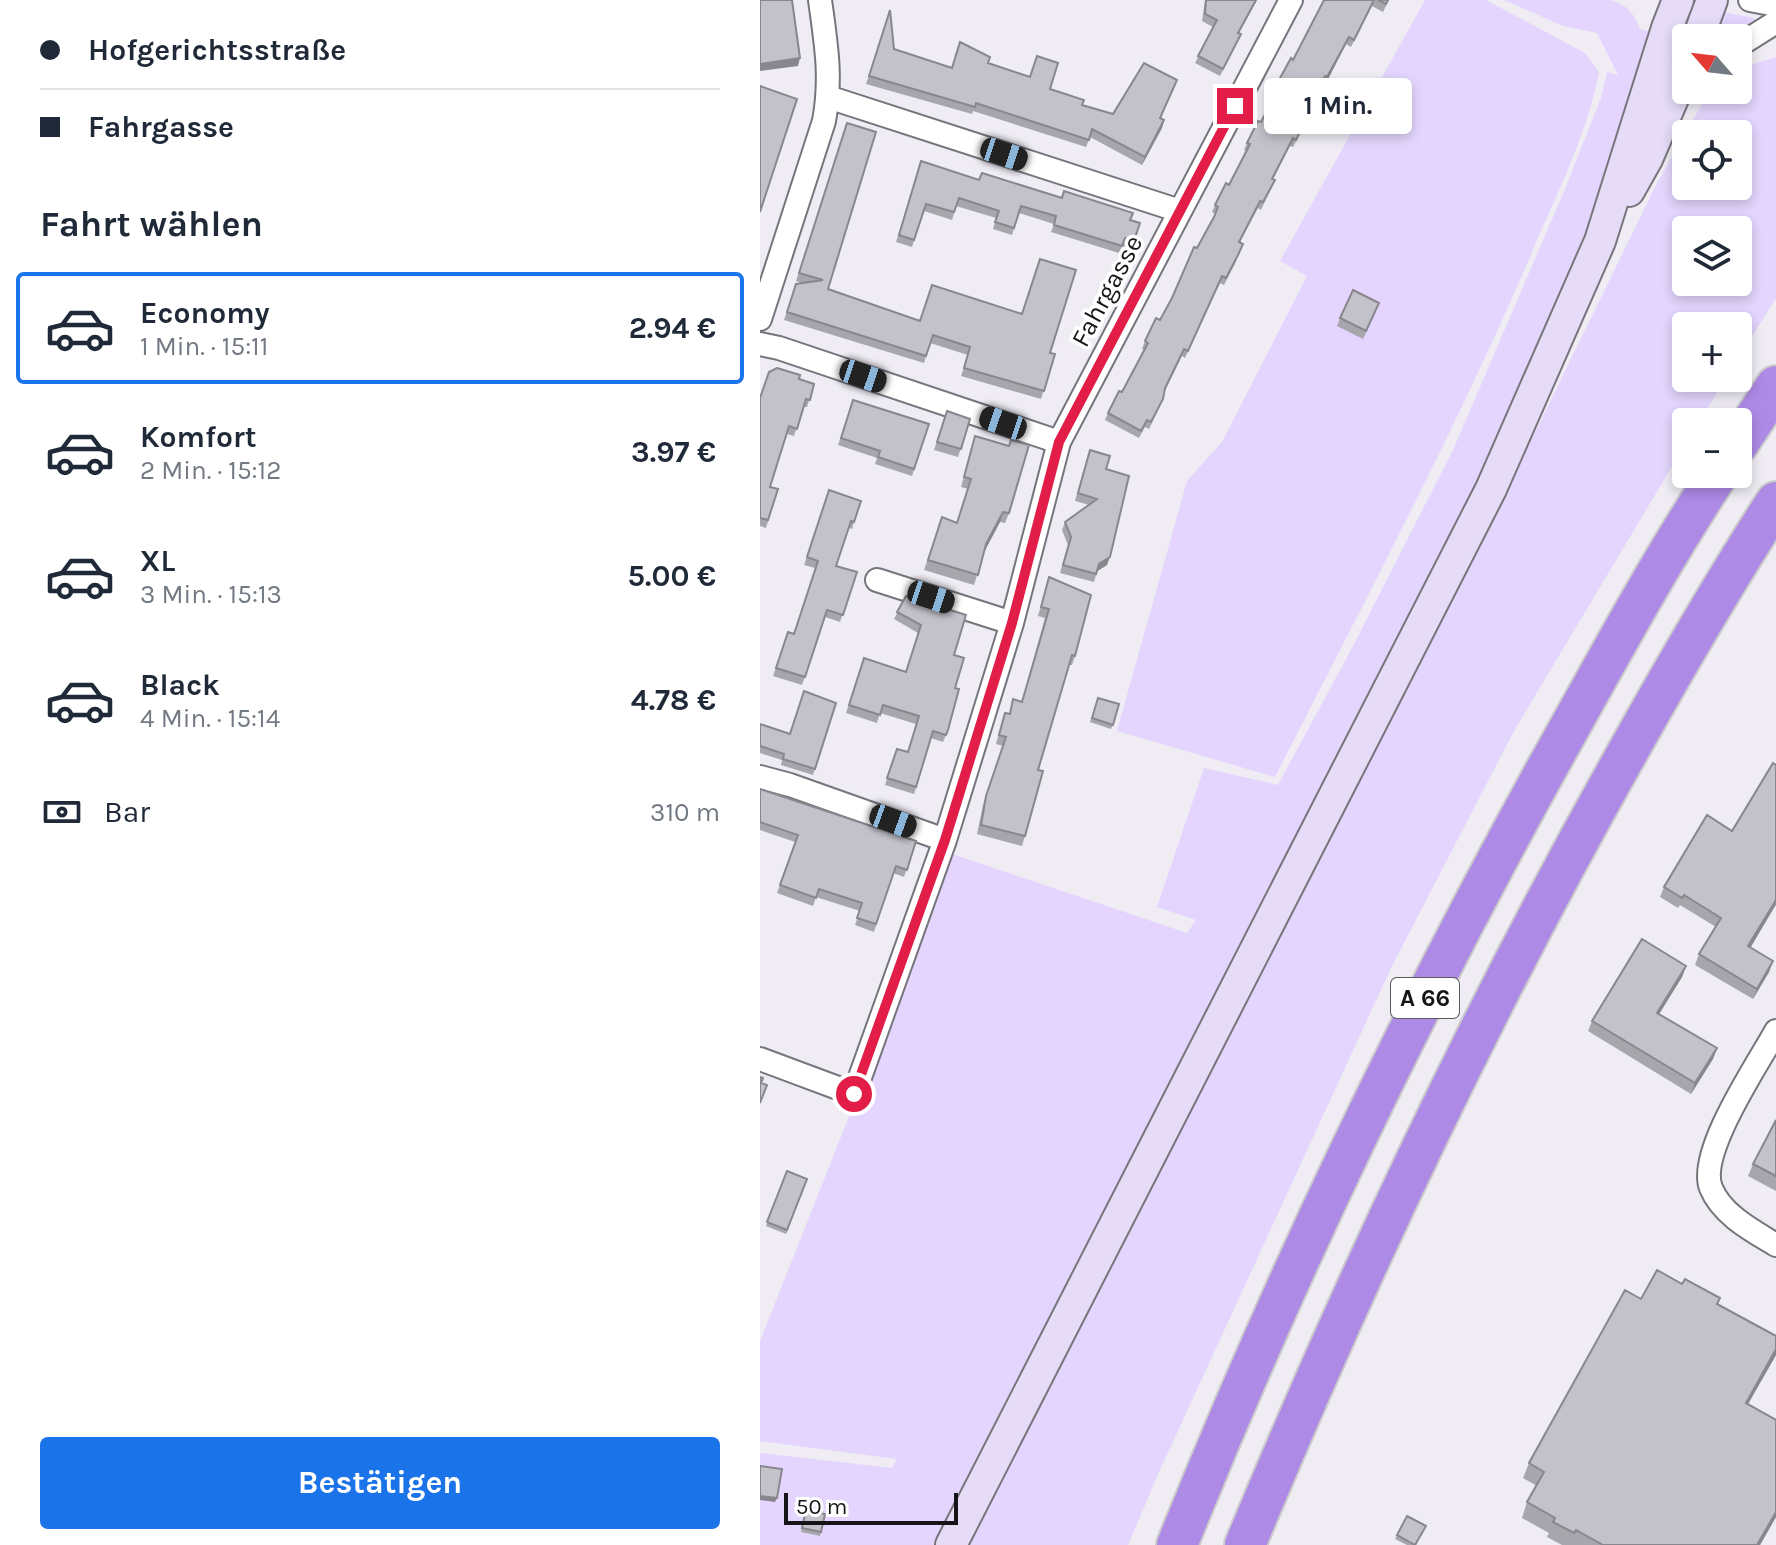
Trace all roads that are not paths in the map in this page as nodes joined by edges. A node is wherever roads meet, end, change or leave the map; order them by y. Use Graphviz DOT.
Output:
graph roads {
  1 [pos="820,0"];
  2 [pos="1291,0"];
  3 [pos="1678,0"];
  4 [pos="1712,0"];
  5 [pos="1750,0"];
  6 [pos="1776,5"];
  7 [pos="1776,22"];
  8 [pos="1703,24"];
  9 [pos="1752,37"];
  10 [pos="828,97"];
  11 [pos="1677,104"];
  12 [pos="1180,211"];
  13 [pos="1600,241"];
  14 [pos="760,319"];
  15 [pos="760,344"];
  16 [pos="1776,386"];
  17 [pos="1752,423"];
  18 [pos="1059,442"];
  19 [pos="1710,488"];
  20 [pos="1776,502"];
  21 [pos="877,580"];
  22 [pos="1012,623"];
  23 [pos="760,777"];
  24 [pos="945,840"];
  25 [pos="1776,1031"];
  26 [pos="760,1059"];
  27 [pos="1776,1245"];
  28 [pos="951,1545"];
  29 [pos="1177,1545"];
  30 [pos="1245,1545"];
  1 -- 10 [label="street"];
  2 -- 12 [label="street, Fahrgasse"];
  3 -- 13 [label="main road"];
  4 -- 8 [label="main road"];
  5 -- 6 [label="street"];
  7 -- 9 [label="street"];
  10 -- 12 [label="street"];
  10 -- 14 [label="street"];
  11 -- 13 [label="main road"];
  12 -- 18 [label="street, Fahrgasse"];
  13 -- 28 [label="main road"];
  15 -- 18 [label="street"];
  16 -- 17 [label="highway"];
  18 -- 22 [label="street, Fahrgasse"];
  19 -- 29 [label="highway, A 66"];
  20 -- 30 [label="highway, A 66"];
  21 -- 22 [label="street"];
  22 -- 24 [label="street, Fahrgasse"];
  23 -- 24 [label="street"];
  24 -- 26 [label="street, Fahrgasse"];
  25 -- 27 [label="street"];
}
